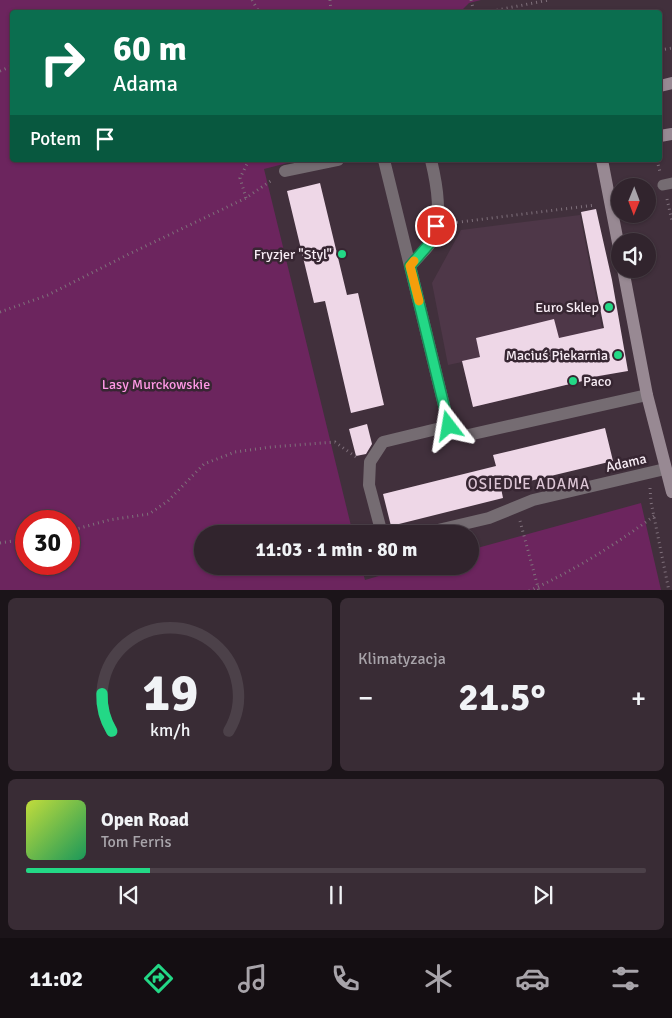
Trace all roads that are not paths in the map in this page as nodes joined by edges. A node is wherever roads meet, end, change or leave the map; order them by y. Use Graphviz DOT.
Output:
graph roads {
  1 [pos="328,162"];
  2 [pos="384,162"];
  3 [pos="431,162"];
  4 [pos="602,162"];
  5 [pos="285,171"];
  6 [pos="616,233"];
  7 [pos="410,266"];
  8 [pos="625,278"];
  9 [pos="647,395"];
  10 [pos="449,426"];
  11 [pos="666,449"];
  12 [pos="665,469"];
  13 [pos="672,492"];
  14 [pos="380,525"];
  15 [pos="460,525"];
  1 -- 5 [label="street"];
  2 -- 7 [label="street"];
  3 -- 7 [label="street"];
  4 -- 6 [label="street"];
  7 -- 10 [label="street"];
  8 -- 9 [label="street, Adama"];
  9 -- 10 [label="street"];
  9 -- 11 [label="street, Adama"];
  10 -- 14 [label="street"];
  11 -- 12 [label="street, Adama"];
  12 -- 13 [label="street, Adama"];
  12 -- 15 [label="street, Adama"];
}
